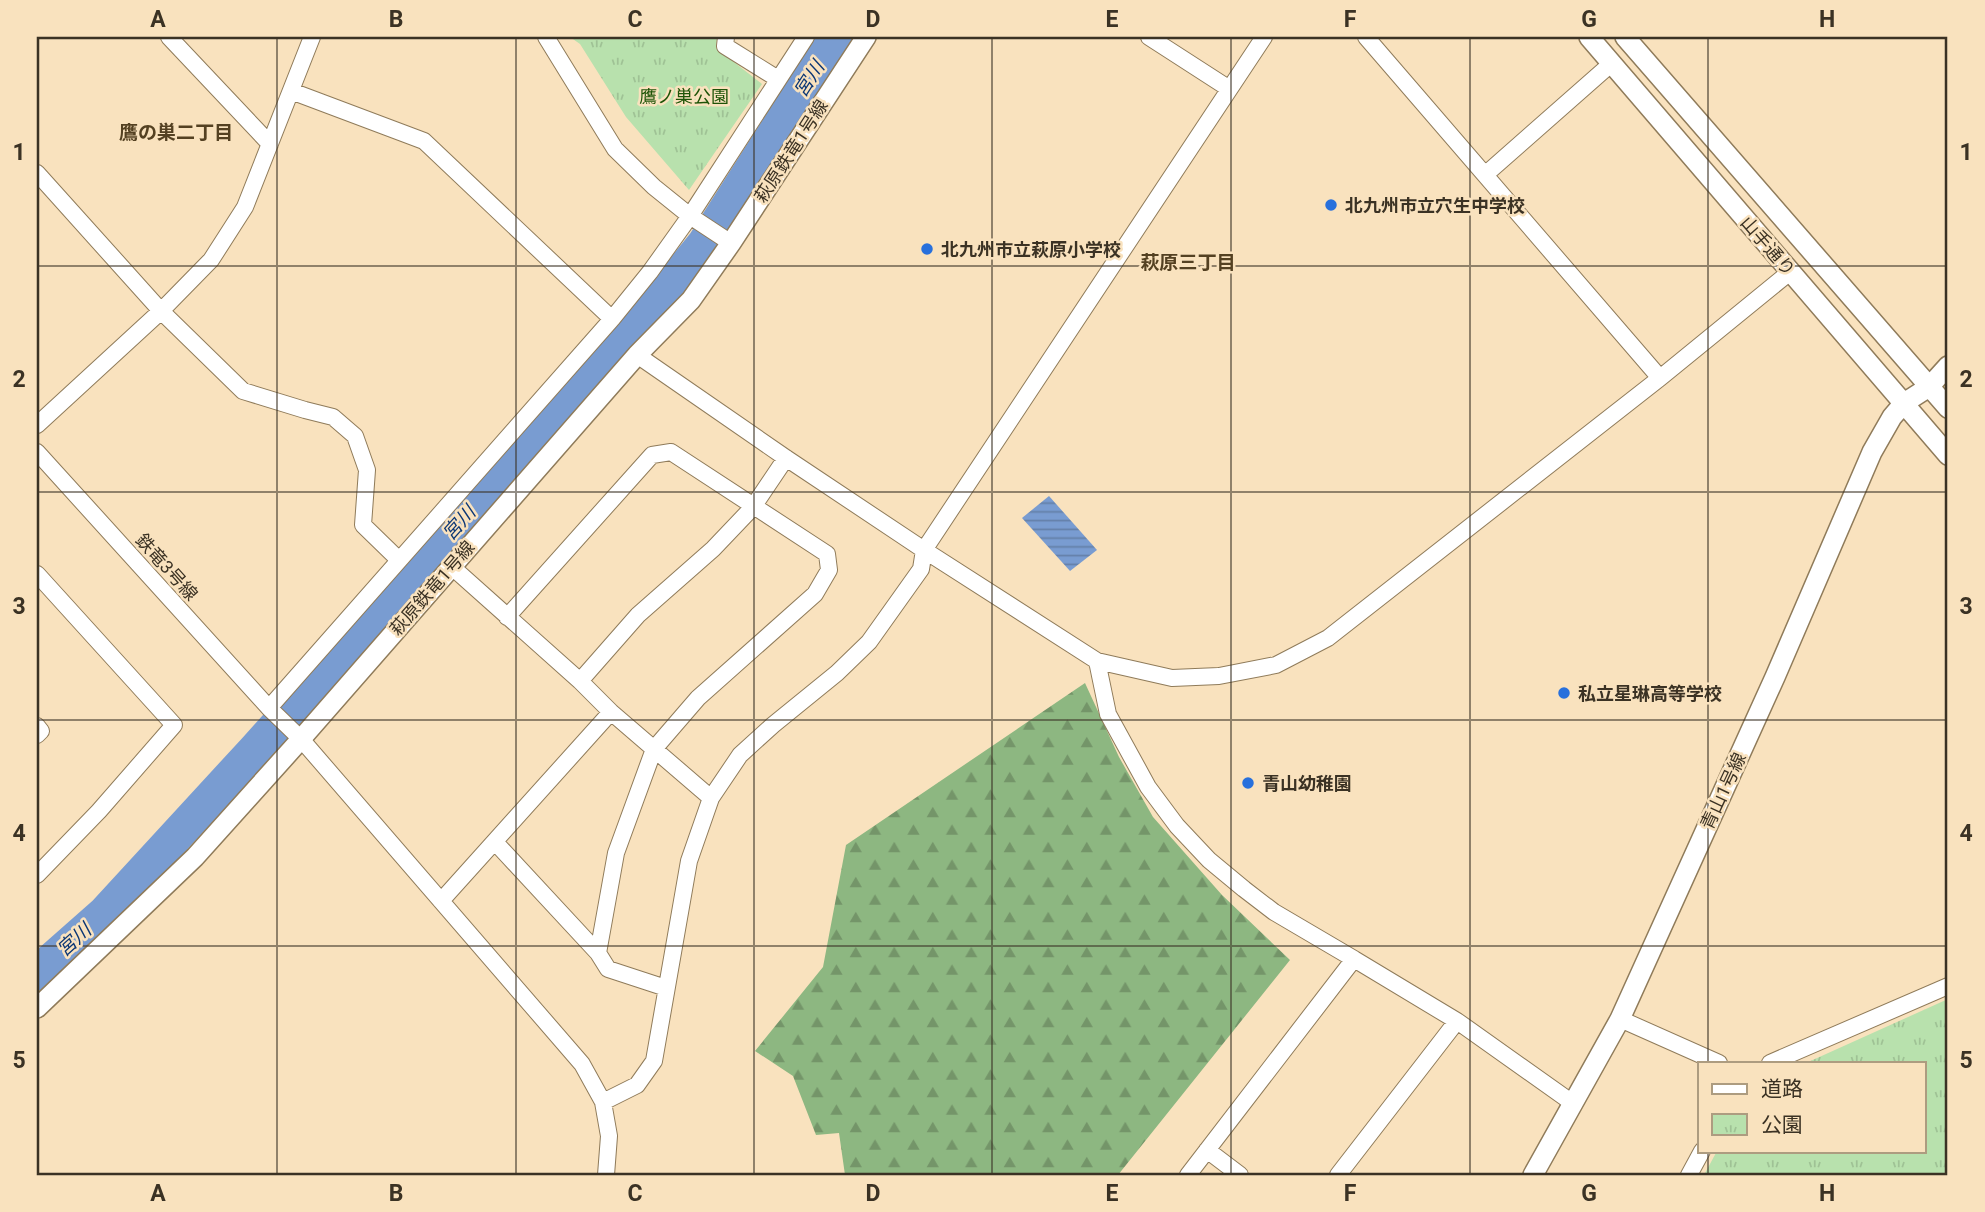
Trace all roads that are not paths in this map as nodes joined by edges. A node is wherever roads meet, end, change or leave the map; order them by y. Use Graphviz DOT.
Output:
graph roads {
  1 [pos="169,37"];
  2 [pos="312,37"];
  3 [pos="546,37"];
  4 [pos="726,37"];
  5 [pos="806,37"];
  6 [pos="866,37"];
  7 [pos="1149,37"];
  8 [pos="1264,37"];
  9 [pos="1366,37"];
  10 [pos="1588,37"];
  11 [pos="1635,41"];
  12 [pos="1612,64"];
  13 [pos="778,79"];
  14 [pos="1228,88"];
  15 [pos="291,91"];
  16 [pos="270,145"];
  17 [pos="37,173"];
  18 [pos="1486,174"];
  19 [pos="690,216"];
  20 [pos="718,235"];
  21 [pos="1790,272"];
  22 [pos="161,311"];
  23 [pos="612,319"];
  24 [pos="637,355"];
  25 [pos="1948,366"];
  26 [pos="1660,378"];
  27 [pos="1928,387"];
  28 [pos="1904,404"];
  29 [pos="1948,408"];
  30 [pos="37,425"];
  31 [pos="37,452"];
  32 [pos="1948,455"];
  33 [pos="786,458"];
  34 [pos="753,507"];
  35 [pos="924,550"];
  36 [pos="399,560"];
  37 [pos="451,566"];
  38 [pos="37,574"];
  39 [pos="507,617"];
  40 [pos="1097,661"];
  41 [pos="580,681"];
  42 [pos="269,708"];
  43 [pos="611,712"];
  44 [pos="37,726"];
  45 [pos="37,735"];
  46 [pos="302,739"];
  47 [pos="654,750"];
  48 [pos="711,798"];
  49 [pos="495,842"];
  50 [pos="37,875"];
  51 [pos="440,901"];
  52 [pos="598,953"];
  53 [pos="1354,959"];
  54 [pos="1948,986"];
  55 [pos="666,988"];
  56 [pos="37,1008"];
  57 [pos="1620,1019"];
  58 [pos="1458,1021"];
  59 [pos="1717,1062"];
  60 [pos="1772,1062"];
  61 [pos="603,1102"];
  62 [pos="1574,1104"];
  63 [pos="1207,1150"];
  64 [pos="1701,1152"];
  65 [pos="606,1175"];
  66 [pos="1188,1175"];
  67 [pos="1240,1175"];
  68 [pos="1338,1175"];
  69 [pos="1533,1175"];
  70 [pos="1689,1175"];
  1 -- 16 [label="street"];
  2 -- 15 [label="street"];
  3 -- 19 [label="street"];
  4 -- 13 [label="street"];
  5 -- 13 [label="street"];
  6 -- 20 [label="street, 萩原鉄竜1号線"];
  7 -- 14 [label="street"];
  8 -- 14 [label="street"];
  9 -- 18 [label="street"];
  10 -- 12 [label="street, 山手通り"];
  11 -- 12 [label="street"];
  11 -- 27 [label="street, 山手通り"];
  12 -- 18 [label="street"];
  12 -- 21 [label="street, 山手通り"];
  13 -- 19 [label="street"];
  14 -- 35 [label="street"];
  15 -- 16 [label="street"];
  15 -- 23 [label="street"];
  16 -- 22 [label="street"];
  17 -- 22 [label="street"];
  18 -- 26 [label="street"];
  19 -- 20 [label="street"];
  19 -- 23 [label="street"];
  20 -- 24 [label="street, 萩原鉄竜1号線"];
  21 -- 26 [label="street"];
  21 -- 28 [label="street, 山手通り"];
  22 -- 30 [label="street"];
  22 -- 36 [label="street"];
  23 -- 36 [label="street"];
  24 -- 33 [label="street"];
  24 -- 37 [label="street, 萩原鉄竜1号線"];
  25 -- 27 [label="street, 青山1号線"];
  26 -- 40 [label="street"];
  27 -- 28 [label="street, 青山1号線"];
  27 -- 29 [label="street, 山手通り"];
  28 -- 32 [label="street, 山手通り"];
  28 -- 57 [label="street, 青山1号線"];
  31 -- 42 [label="street, 鉄竜3号線"];
  33 -- 34 [label="street"];
  33 -- 35 [label="street"];
  34 -- 39 [label="street"];
  34 -- 41 [label="street"];
  34 -- 47 [label="street"];
  35 -- 40 [label="street"];
  35 -- 48 [label="street"];
  36 -- 42 [label="street"];
  37 -- 39 [label="street"];
  37 -- 46 [label="street, 萩原鉄竜1号線"];
  38 -- 50 [label="street"];
  39 -- 41 [label="street"];
  40 -- 53 [label="street"];
  41 -- 43 [label="street"];
  42 -- 46 [label="street, 鉄竜3号線"];
  43 -- 47 [label="street"];
  43 -- 49 [label="street"];
  44 -- 45 [label="street"];
  46 -- 51 [label="street, 鉄竜3号線"];
  46 -- 56 [label="street, 萩原鉄竜1号線"];
  47 -- 48 [label="street"];
  47 -- 52 [label="street"];
  48 -- 55 [label="street"];
  49 -- 51 [label="street"];
  49 -- 52 [label="street"];
  51 -- 61 [label="street, 鉄竜3号線"];
  52 -- 55 [label="street"];
  53 -- 58 [label="street"];
  53 -- 63 [label="street"];
  54 -- 60 [label="street"];
  55 -- 61 [label="street"];
  57 -- 59 [label="street"];
  57 -- 62 [label="street, 青山1号線"];
  58 -- 62 [label="street"];
  58 -- 68 [label="street"];
  61 -- 65 [label="street, 鉄竜3号線"];
  62 -- 69 [label="street, 青山1号線"];
  63 -- 66 [label="street"];
  63 -- 67 [label="street"];
  64 -- 70 [label="street"];
}
